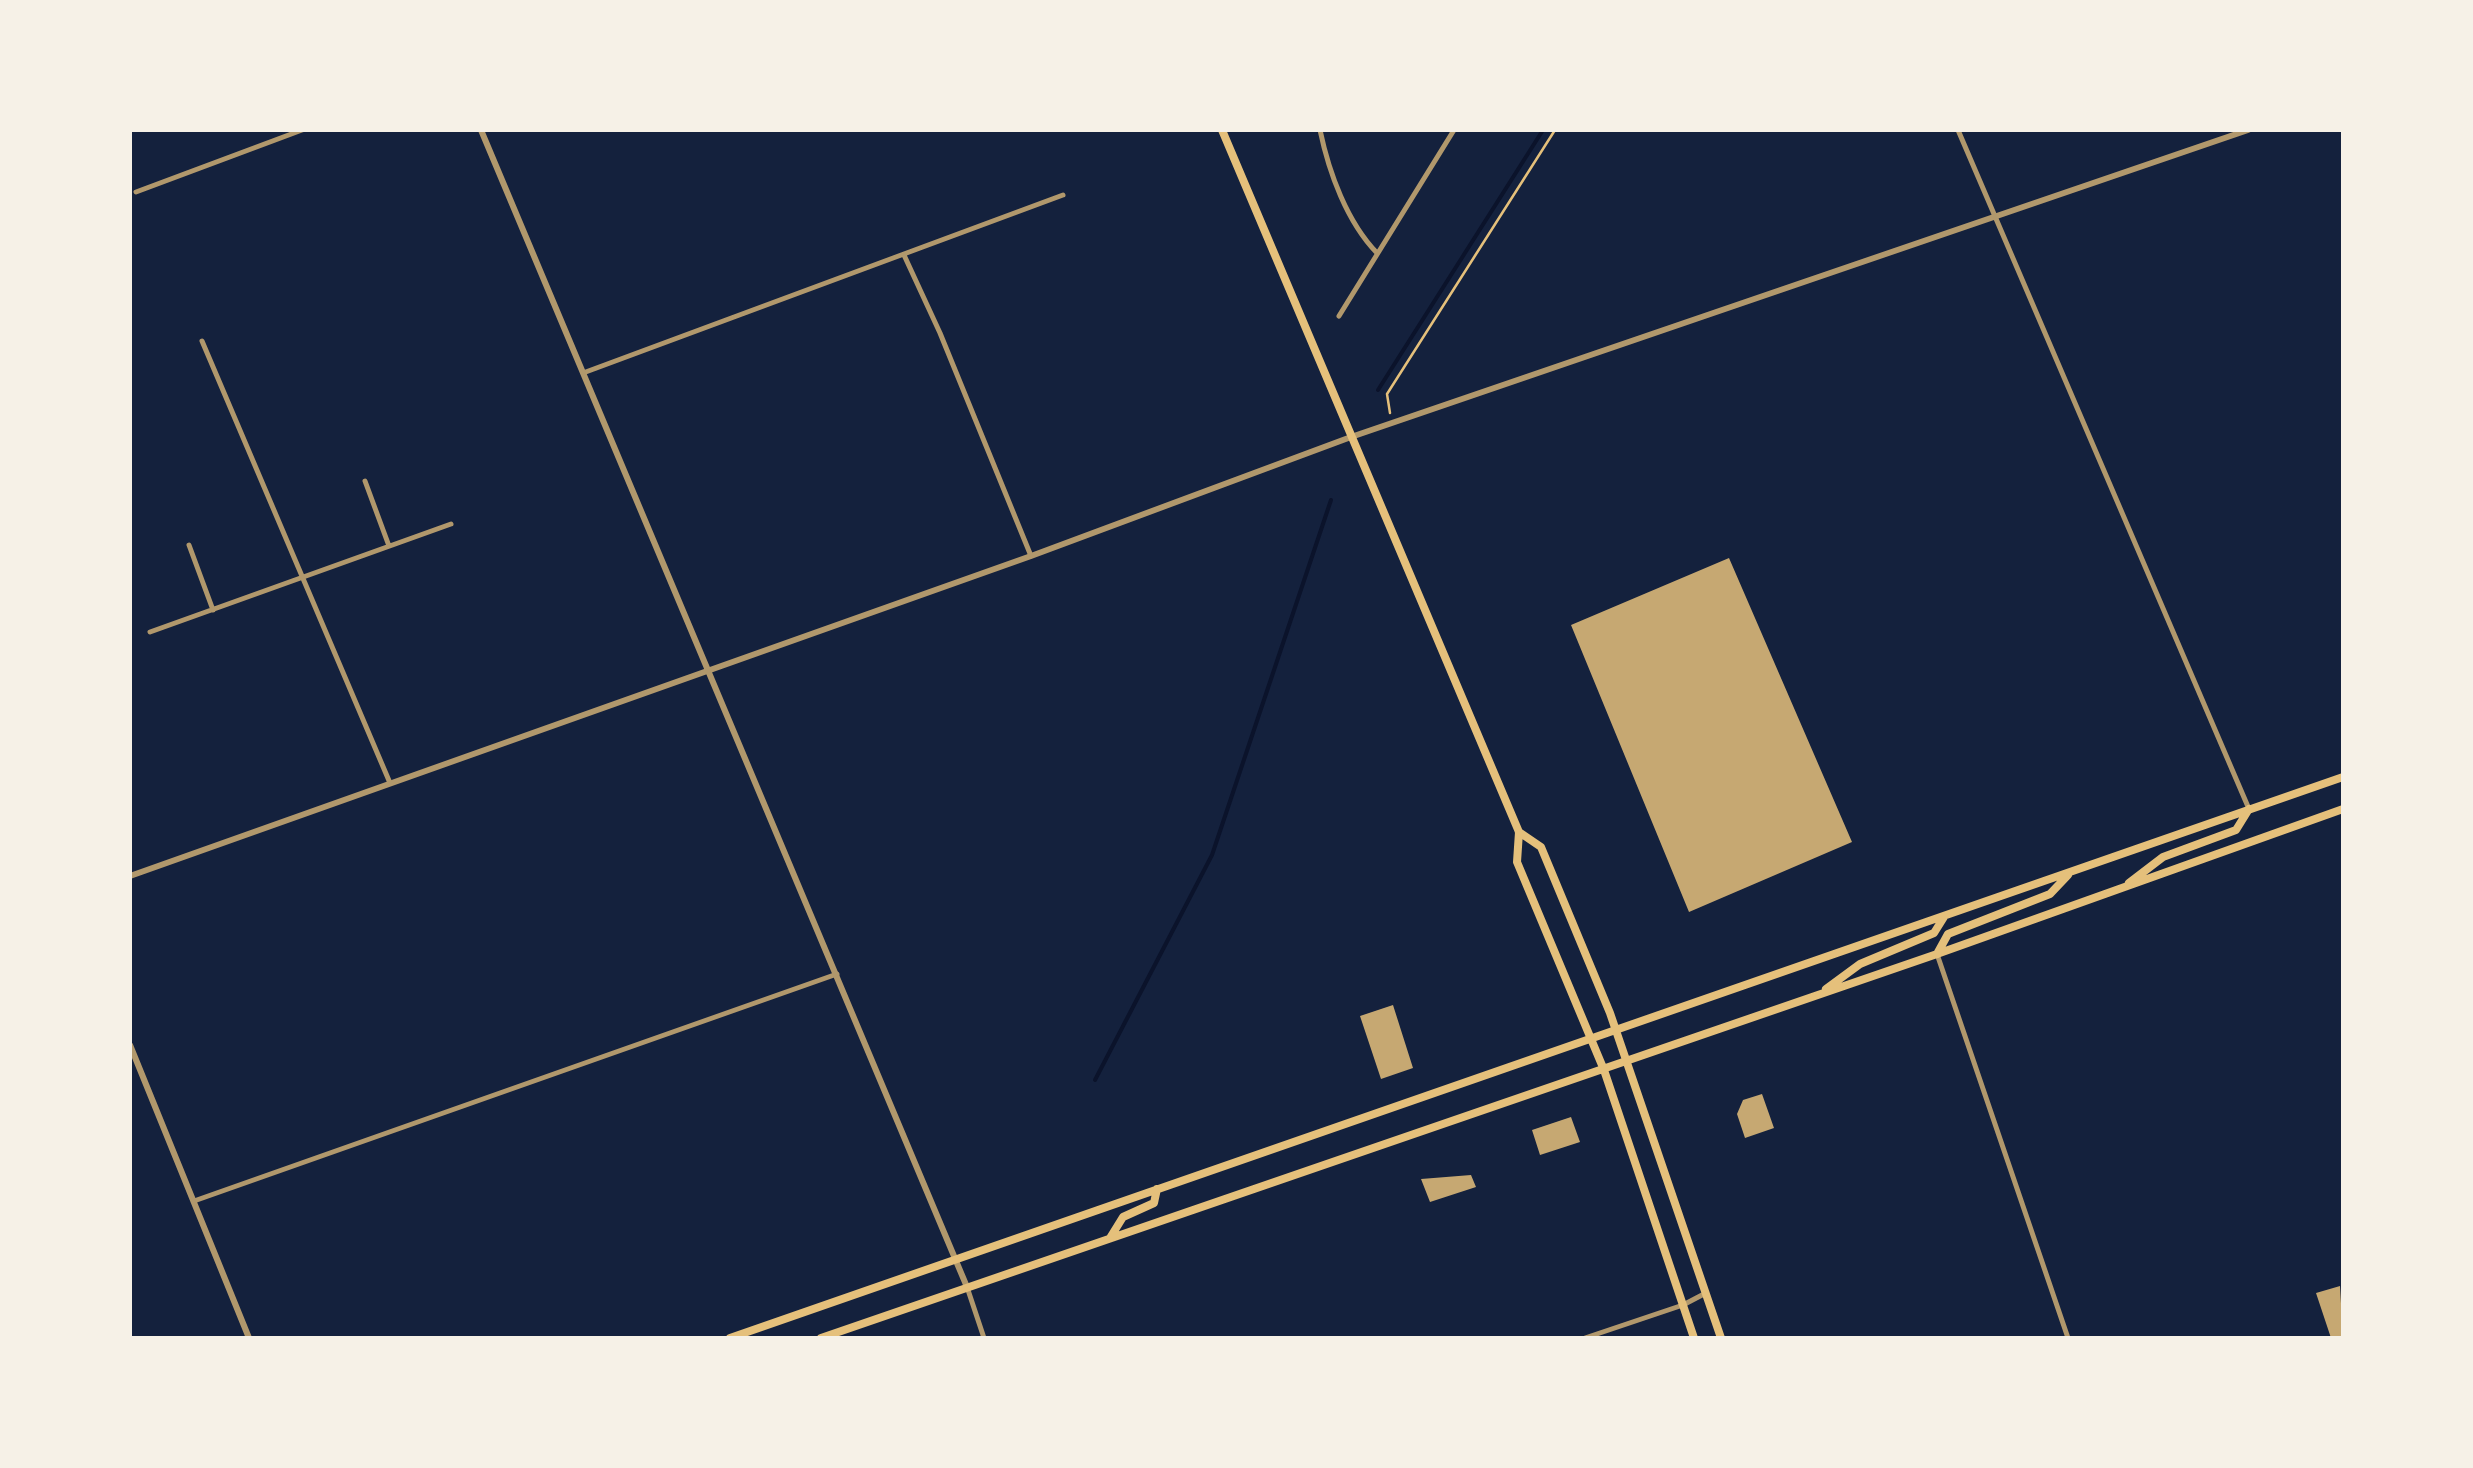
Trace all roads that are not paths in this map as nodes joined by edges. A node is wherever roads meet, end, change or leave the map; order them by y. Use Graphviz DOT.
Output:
graph roads {
  1 [pos="302,130"];
  2 [pos="480,130"];
  3 [pos="1222,130"];
  4 [pos="1320,130"];
  5 [pos="1454,130"];
  6 [pos="1958,130"];
  7 [pos="2248,130"];
  8 [pos="136,192"];
  9 [pos="1063,195"];
  10 [pos="1995,218"];
  11 [pos="1377,253"];
  12 [pos="904,255"];
  13 [pos="1339,316"];
  14 [pos="202,341"];
  15 [pos="583,372"];
  16 [pos="1352,437"];
  17 [pos="365,481"];
  18 [pos="451,524"];
  19 [pos="189,545"];
  20 [pos="389,546"];
  21 [pos="1032,556"];
  22 [pos="302,577"];
  23 [pos="212,610"];
  24 [pos="150,632"];
  25 [pos="709,671"];
  26 [pos="2343,777"];
  27 [pos="390,783"];
  28 [pos="2249,810"];
  29 [pos="2343,810"];
  30 [pos="1519,832"];
  31 [pos="2072,872"];
  32 [pos="130,876"];
  33 [pos="2124,888"];
  34 [pos="1944,916"];
  35 [pos="1937,954"];
  36 [pos="837,974"];
  37 [pos="1819,995"];
  38 [pos="1615,1030"];
  39 [pos="1592,1038"];
  40 [pos="130,1044"];
  41 [pos="1626,1061"];
  42 [pos="1604,1070"];
  43 [pos="1157,1189"];
  44 [pos="194,1202"];
  45 [pos="1110,1238"];
  46 [pos="956,1259"];
  47 [pos="967,1287"];
  48 [pos="1704,1294"];
  49 [pos="1683,1305"];
  50 [pos="249,1338"];
  51 [pos="730,1338"];
  52 [pos="821,1338"];
  53 [pos="984,1338"];
  54 [pos="1585,1338"];
  55 [pos="1694,1338"];
  56 [pos="1721,1338"];
  57 [pos="2068,1338"];
  1 -- 8 [label="street"];
  2 -- 15 [label="street"];
  3 -- 16 [label="main road"];
  4 -- 11 [label="street"];
  5 -- 11 [label="street"];
  6 -- 10 [label="street"];
  7 -- 10 [label="street"];
  9 -- 12 [label="street"];
  10 -- 16 [label="street"];
  10 -- 28 [label="street"];
  11 -- 13 [label="street"];
  12 -- 15 [label="street"];
  12 -- 21 [label="street"];
  14 -- 22 [label="street"];
  15 -- 25 [label="street"];
  16 -- 21 [label="street"];
  16 -- 30 [label="main road"];
  17 -- 20 [label="street"];
  18 -- 20 [label="street"];
  19 -- 23 [label="street"];
  20 -- 22 [label="street"];
  21 -- 25 [label="street"];
  22 -- 23 [label="street"];
  22 -- 27 [label="street"];
  23 -- 24 [label="street"];
  25 -- 27 [label="street"];
  25 -- 36 [label="street"];
  26 -- 28 [label="main road"];
  27 -- 32 [label="street"];
  28 -- 31 [label="main road"];
  28 -- 33 [label="main road"];
  29 -- 33 [label="main road"];
  30 -- 38 [label="main road"];
  30 -- 39 [label="main road"];
  31 -- 34 [label="main road"];
  31 -- 35 [label="main road"];
  33 -- 35 [label="main road"];
  34 -- 37 [label="main road"];
  34 -- 38 [label="main road"];
  35 -- 37 [label="main road"];
  35 -- 57 [label="street"];
  36 -- 44 [label="street"];
  36 -- 46 [label="street"];
  37 -- 41 [label="main road"];
  38 -- 39 [label="main road"];
  38 -- 41 [label="main road"];
  39 -- 42 [label="main road"];
  39 -- 43 [label="main road"];
  40 -- 44 [label="street"];
  41 -- 42 [label="main road"];
  41 -- 48 [label="main road"];
  42 -- 45 [label="main road"];
  42 -- 49 [label="main road"];
  43 -- 45 [label="main road"];
  43 -- 46 [label="main road"];
  44 -- 50 [label="street"];
  45 -- 47 [label="main road"];
  46 -- 47 [label="street"];
  46 -- 51 [label="main road"];
  47 -- 52 [label="main road"];
  47 -- 53 [label="street"];
  48 -- 49 [label="street"];
  48 -- 56 [label="main road"];
  49 -- 54 [label="street"];
  49 -- 55 [label="main road"];
}
